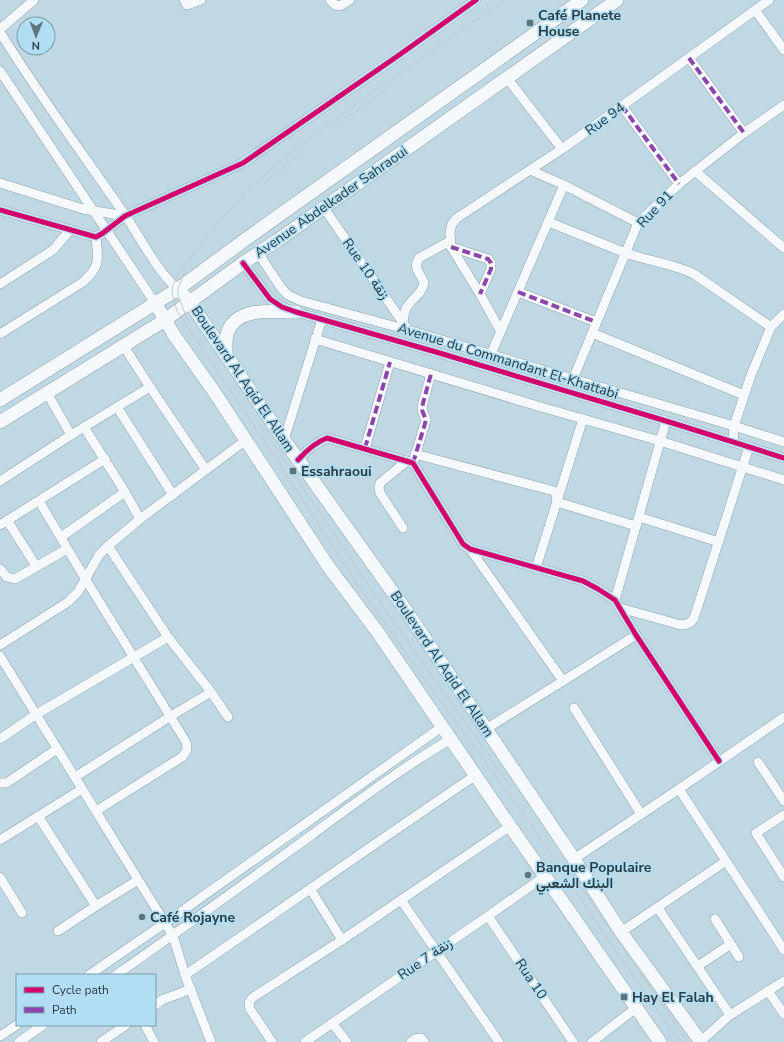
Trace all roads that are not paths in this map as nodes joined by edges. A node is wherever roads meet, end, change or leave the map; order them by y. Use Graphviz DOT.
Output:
graph roads {
  1 [pos="34,0"];
  2 [pos="184,0"];
  3 [pos="201,0"];
  4 [pos="330,0"];
  5 [pos="350,0"];
  6 [pos="476,0"];
  7 [pos="582,0"];
  8 [pos="617,0"];
  9 [pos="764,1"];
  10 [pos="755,10"];
  11 [pos="0,29"];
  12 [pos="0,32"];
  13 [pos="784,50"];
  14 [pos="689,58"];
  15 [pos="0,71"];
  16 [pos="507,78"];
  17 [pos="784,105"];
  18 [pos="622,106"];
  19 [pos="744,133"];
  20 [pos="562,149"];
  21 [pos="530,170"];
  22 [pos="695,171"];
  23 [pos="0,183"];
  24 [pos="679,184"];
  25 [pos="564,185"];
  26 [pos="324,208"];
  27 [pos="0,210"];
  28 [pos="94,211"];
  29 [pos="125,216"];
  30 [pos="548,222"];
  31 [pos="638,223"];
  32 [pos="70,230"];
  33 [pos="106,230"];
  34 [pos="96,237"];
  35 [pos="451,244"];
  36 [pos="784,248"];
  37 [pos="258,253"];
  38 [pos="626,253"];
  39 [pos="243,262"];
  40 [pos="0,284"];
  41 [pos="178,289"];
  42 [pos="518,292"];
  43 [pos="480,294"];
  44 [pos="189,301"];
  45 [pos="156,303"];
  46 [pos="296,312"];
  47 [pos="784,314"];
  48 [pos="322,319"];
  49 [pos="165,320"];
  50 [pos="596,322"];
  51 [pos="406,326"];
  52 [pos="770,327"];
  53 [pos="501,332"];
  54 [pos="592,333"];
  55 [pos="0,334"];
  56 [pos="315,340"];
  57 [pos="124,345"];
  58 [pos="492,354"];
  59 [pos="226,356"];
  60 [pos="390,362"];
  61 [pos="431,374"];
  62 [pos="573,379"];
  63 [pos="150,387"];
  64 [pos="47,392"];
  65 [pos="744,395"];
  66 [pos="0,400"];
  67 [pos="117,407"];
  68 [pos="583,419"];
  69 [pos="666,421"];
  70 [pos="0,422"];
  71 [pos="734,426"];
  72 [pos="84,427"];
  73 [pos="71,435"];
  74 [pos="246,440"];
  75 [pos="284,440"];
  76 [pos="660,441"];
  77 [pos="733,442"];
  78 [pos="784,442"];
  79 [pos="749,447"];
  80 [pos="365,448"];
  81 [pos="784,458"];
  82 [pos="105,459"];
  83 [pos="298,460"];
  84 [pos="412,460"];
  85 [pos="743,467"];
  86 [pos="206,470"];
  87 [pos="784,480"];
  88 [pos="0,482"];
  89 [pos="125,492"];
  90 [pos="173,495"];
  91 [pos="39,501"];
  92 [pos="557,502"];
  93 [pos="639,517"];
  94 [pos="140,519"];
  95 [pos="4,523"];
  96 [pos="636,526"];
  97 [pos="403,528"];
  98 [pos="61,538"];
  99 [pos="719,542"];
  100 [pos="108,546"];
  101 [pos="67,549"];
  102 [pos="470,549"];
  103 [pos="36,566"];
  104 [pos="536,568"];
  105 [pos="0,569"];
  106 [pos="86,580"];
  107 [pos="617,604"];
  108 [pos="636,635"];
  109 [pos="168,637"];
  110 [pos="0,645"];
  111 [pos="0,656"];
  112 [pos="133,657"];
  113 [pos="563,681"];
  114 [pos="211,692"];
  115 [pos="574,708"];
  116 [pos="36,715"];
  117 [pos="170,716"];
  118 [pos="228,716"];
  119 [pos="784,717"];
  120 [pos="442,726"];
  121 [pos="486,729"];
  122 [pos="0,739"];
  123 [pos="451,739"];
  124 [pos="57,749"];
  125 [pos="719,761"];
  126 [pos="758,762"];
  127 [pos="476,775"];
  128 [pos="75,778"];
  129 [pos="0,783"];
  130 [pos="82,789"];
  131 [pos="679,789"];
  132 [pos="784,801"];
  133 [pos="96,811"];
  134 [pos="641,814"];
  135 [pos="784,814"];
  136 [pos="38,816"];
  137 [pos="510,826"];
  138 [pos="0,840"];
  139 [pos="574,859"];
  140 [pos="726,861"];
  141 [pos="545,876"];
  142 [pos="0,877"];
  143 [pos="784,877"];
  144 [pos="138,880"];
  145 [pos="311,890"];
  146 [pos="4,892"];
  147 [pos="401,900"];
  148 [pos="96,906"];
  149 [pos="658,908"];
  150 [pos="22,913"];
  151 [pos="488,916"];
  152 [pos="715,919"];
  153 [pos="165,923"];
  154 [pos="58,931"];
  155 [pos="621,932"];
  156 [pos="173,936"];
  157 [pos="342,940"];
  158 [pos="731,944"];
  159 [pos="784,950"];
  160 [pos="437,952"];
  161 [pos="739,957"];
  162 [pos="698,966"];
  163 [pos="91,974"];
  164 [pos="117,974"];
  165 [pos="185,976"];
  166 [pos="784,981"];
  167 [pos="191,989"];
  168 [pos="768,991"];
  169 [pos="156,1004"];
  170 [pos="636,1008"];
  171 [pos="784,1014"];
  172 [pos="730,1015"];
  173 [pos="332,1023"];
  174 [pos="16,1026"];
  175 [pos="43,1026"];
  176 [pos="125,1026"];
  177 [pos="146,1026"];
  178 [pos="0,1036"];
  179 [pos="19,1042"];
  180 [pos="101,1042"];
  181 [pos="154,1042"];
  182 [pos="211,1042"];
  183 [pos="272,1042"];
  184 [pos="305,1042"];
  185 [pos="347,1042"];
  186 [pos="411,1042"];
  187 [pos="424,1042"];
  188 [pos="499,1042"];
  189 [pos="573,1042"];
  190 [pos="592,1042"];
  191 [pos="660,1042"];
  192 [pos="701,1042"];
  1 -- 11 [label="street"];
  2 -- 3 [label="street"];
  4 -- 5 [label="street"];
  6 -- 29 [label="street"];
  7 -- 41 [label="main road, Avenue Abdelkader Sahraoui"];
  8 -- 16 [label="main road, Avenue Abdelkader Sahraoui"];
  9 -- 10 [label="street, Rue 94"];
  10 -- 13 [label="street"];
  10 -- 14 [label="street, Rue 94"];
  12 -- 29 [label="street"];
  14 -- 18 [label="street, Rue 94"];
  14 -- 19 [label="street"];
  15 -- 28 [label="street"];
  16 -- 20 [label="street"];
  16 -- 26 [label="main road, Avenue Abdelkader Sahraoui"];
  17 -- 19 [label="street, Rue 91"];
  18 -- 20 [label="street, Rue 94"];
  18 -- 24 [label="street"];
  19 -- 22 [label="street, Rue 91"];
  20 -- 21 [label="street, Rue 94"];
  21 -- 25 [label="street"];
  21 -- 35 [label="street, Rue 94"];
  22 -- 24 [label="street, Rue 91"];
  22 -- 36 [label="street"];
  23 -- 28 [label="street"];
  24 -- 31 [label="street, Rue 91"];
  25 -- 30 [label="street"];
  25 -- 31 [label="street"];
  26 -- 37 [label="main road, Avenue Abdelkader Sahraoui"];
  26 -- 51 [label="street, Rue 10 زنقة"];
  27 -- 32 [label="street"];
  28 -- 29 [label="street"];
  28 -- 33 [label="street"];
  29 -- 33 [label="street"];
  29 -- 41 [label="street"];
  30 -- 38 [label="street"];
  30 -- 42 [label="street"];
  31 -- 38 [label="street, Rue 91"];
  32 -- 34 [label="street"];
  32 -- 40 [label="street"];
  33 -- 34 [label="street"];
  33 -- 45 [label="street"];
  34 -- 55 [label="street"];
  35 -- 43 [label="street"];
  35 -- 43 [label="street"];
  35 -- 51 [label="street"];
  37 -- 39 [label="main road, Avenue Abdelkader Sahraoui"];
  37 -- 51 [label="street, Avenue du Commandant El-Khattabi"];
  38 -- 50 [label="street, Rue 91"];
  38 -- 52 [label="street"];
  39 -- 44 [label="main road, Avenue Abdelkader Sahraoui"];
  39 -- 46 [label="street, Avenue du Commandant El-Khattabi"];
  41 -- 44 [label="main road, Boulevard Al Aqid El Allam"];
  41 -- 45 [label="main road, Avenue Abdelkader Sahraoui"];
  42 -- 50 [label="street"];
  42 -- 53 [label="street"];
  43 -- 53 [label="street"];
  44 -- 49 [label="main road, Avenue Abdelkader Sahraoui"];
  44 -- 59 [label="main road, Boulevard Al Aqid El Allam"];
  45 -- 49 [label="main road"];
  45 -- 66 [label="main road, Avenue Abdelkader Sahraoui"];
  46 -- 48 [label="street, Avenue du Commandant El-Khattabi"];
  46 -- 59 [label="main road"];
  47 -- 52 [label="street"];
  48 -- 56 [label="street"];
  48 -- 69 [label="street, Avenue du Commandant El-Khattabi"];
  49 -- 57 [label="main road, Avenue Abdelkader Sahraoui"];
  49 -- 74 [label="main road"];
  50 -- 54 [label="street, Rue 91"];
  51 -- 58 [label="street, Avenue du Commandant El-Khattabi"];
  52 -- 65 [label="street"];
  53 -- 58 [label="street"];
  54 -- 62 [label="street, Rue 91"];
  54 -- 65 [label="street"];
  56 -- 60 [label="street"];
  56 -- 75 [label="street"];
  57 -- 63 [label="street"];
  57 -- 64 [label="main road, Avenue Abdelkader Sahraoui"];
  58 -- 62 [label="street, Avenue du Commandant El-Khattabi"];
  59 -- 75 [label="main road, Boulevard Al Aqid El Allam"];
  60 -- 61 [label="street"];
  60 -- 80 [label="street"];
  61 -- 68 [label="street"];
  61 -- 84 [label="street"];
  62 -- 71 [label="street, Avenue du Commandant El-Khattabi"];
  63 -- 67 [label="street"];
  63 -- 86 [label="street"];
  64 -- 70 [label="main road, Avenue Abdelkader Sahraoui"];
  64 -- 73 [label="street"];
  65 -- 71 [label="street"];
  67 -- 72 [label="street"];
  67 -- 90 [label="street"];
  68 -- 76 [label="street"];
  68 -- 92 [label="street"];
  69 -- 76 [label="street"];
  69 -- 77 [label="street, Avenue du Commandant El-Khattabi"];
  71 -- 77 [label="street"];
  71 -- 78 [label="street, Avenue du Commandant El-Khattabi"];
  72 -- 73 [label="street"];
  72 -- 82 [label="street"];
  73 -- 88 [label="street"];
  74 -- 86 [label="street"];
  74 -- 120 [label="main road"];
  75 -- 83 [label="main road, Boulevard Al Aqid El Allam"];
  76 -- 85 [label="street"];
  76 -- 93 [label="street"];
  77 -- 79 [label="street, Avenue du Commandant El-Khattabi"];
  79 -- 81 [label="street, Avenue du Commandant El-Khattabi"];
  79 -- 85 [label="street"];
  80 -- 83 [label="street"];
  80 -- 84 [label="street"];
  82 -- 89 [label="street"];
  82 -- 91 [label="street"];
  83 -- 121 [label="main road, Boulevard Al Aqid El Allam"];
  84 -- 92 [label="street"];
  84 -- 97 [label="street"];
  84 -- 102 [label="street"];
  85 -- 87 [label="street"];
  85 -- 99 [label="street"];
  86 -- 90 [label="street"];
  89 -- 94 [label="street"];
  89 -- 98 [label="street"];
  90 -- 94 [label="street"];
  91 -- 95 [label="street"];
  91 -- 98 [label="street"];
  92 -- 96 [label="street"];
  92 -- 104 [label="street"];
  93 -- 96 [label="street"];
  93 -- 99 [label="street"];
  94 -- 100 [label="street"];
  95 -- 103 [label="street"];
  96 -- 107 [label="street"];
  98 -- 101 [label="street"];
  99 -- 107 [label="street"];
  100 -- 106 [label="street"];
  100 -- 109 [label="street"];
  101 -- 103 [label="street"];
  101 -- 106 [label="street"];
  102 -- 104 [label="street"];
  102 -- 113 [label="street"];
  103 -- 105 [label="street"];
  104 -- 107 [label="street"];
  106 -- 110 [label="street"];
  106 -- 112 [label="street"];
  107 -- 108 [label="street"];
  108 -- 113 [label="street"];
  108 -- 125 [label="street"];
  109 -- 112 [label="street"];
  109 -- 114 [label="street"];
  111 -- 116 [label="street"];
  112 -- 116 [label="street"];
  112 -- 117 [label="street"];
  113 -- 121 [label="street"];
  114 -- 117 [label="street"];
  114 -- 118 [label="street"];
  115 -- 134 [label="street"];
  116 -- 122 [label="street"];
  116 -- 124 [label="street"];
  117 -- 128 [label="street"];
  117 -- 133 [label="street"];
  119 -- 125 [label="street"];
  120 -- 123 [label="main road"];
  120 -- 153 [label="street"];
  121 -- 139 [label="main road, Boulevard Al Aqid El Allam"];
  123 -- 127 [label="main road"];
  123 -- 156 [label="street"];
  124 -- 128 [label="street"];
  124 -- 129 [label="street"];
  125 -- 131 [label="street"];
  126 -- 132 [label="street"];
  127 -- 137 [label="main road"];
  127 -- 145 [label="street"];
  128 -- 130 [label="street"];
  130 -- 133 [label="street"];
  130 -- 136 [label="street"];
  131 -- 134 [label="street"];
  131 -- 140 [label="street"];
  133 -- 144 [label="street"];
  134 -- 139 [label="street"];
  135 -- 143 [label="street"];
  136 -- 138 [label="street"];
  136 -- 148 [label="street"];
  137 -- 141 [label="main road"];
  137 -- 147 [label="street"];
  139 -- 155 [label="main road, Boulevard Al Aqid El Allam"];
  140 -- 149 [label="street"];
  140 -- 159 [label="street"];
  141 -- 151 [label="street, Rue 7 زنقة"];
  141 -- 170 [label="main road"];
  142 -- 146 [label="street"];
  144 -- 148 [label="street"];
  144 -- 153 [label="street"];
  145 -- 157 [label="street"];
  145 -- 165 [label="street"];
  146 -- 150 [label="street"];
  147 -- 157 [label="street"];
  147 -- 160 [label="street"];
  148 -- 154 [label="street"];
  149 -- 155 [label="street"];
  149 -- 162 [label="street"];
  151 -- 160 [label="street, Rue 7 زنقة"];
  151 -- 189 [label="street, Rua 10"];
  152 -- 158 [label="street"];
  153 -- 156 [label="street"];
  153 -- 163 [label="street"];
  155 -- 192 [label="main road, Boulevard Al Aqid El Allam"];
  156 -- 164 [label="street"];
  156 -- 165 [label="street"];
  157 -- 183 [label="street"];
  158 -- 161 [label="street"];
  158 -- 162 [label="street"];
  160 -- 173 [label="street, Rue 7 زنقة"];
  160 -- 188 [label="street"];
  162 -- 172 [label="street"];
  165 -- 167 [label="street"];
  166 -- 168 [label="street"];
  167 -- 169 [label="street"];
  167 -- 182 [label="street"];
  168 -- 171 [label="street"];
  168 -- 172 [label="street"];
  170 -- 190 [label="street"];
  170 -- 191 [label="main road"];
  172 -- 192 [label="street"];
  173 -- 184 [label="street, Rue 7 زنقة"];
  173 -- 185 [label="street"];
  174 -- 178 [label="street"];
  175 -- 179 [label="street"];
  176 -- 180 [label="street"];
  177 -- 181 [label="street"];
  186 -- 187 [label="street"];
}
